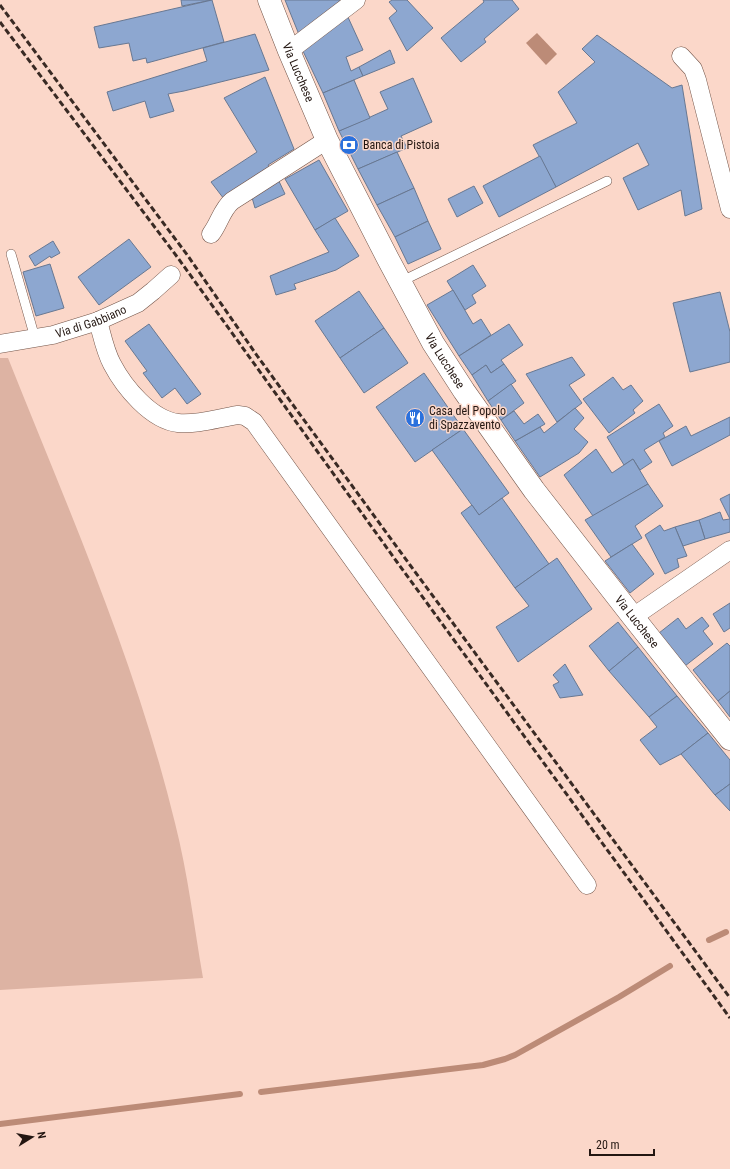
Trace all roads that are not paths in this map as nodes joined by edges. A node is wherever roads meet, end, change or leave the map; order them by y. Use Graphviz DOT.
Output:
graph roads {
  1 [pos="269,0"];
  2 [pos="356,0"];
  3 [pos="289,51"];
  4 [pos="681,56"];
  5 [pos="327,140"];
  6 [pos="607,181"];
  7 [pos="730,209"];
  8 [pos="211,234"];
  9 [pos="11,254"];
  10 [pos="171,275"];
  11 [pos="400,282"];
  12 [pos="98,321"];
  13 [pos="35,338"];
  14 [pos="0,344"];
  15 [pos="730,550"];
  16 [pos="633,617"];
  17 [pos="730,739"];
  18 [pos="587,885"];
  1 -- 3 [label="street, Via Lucchese"];
  2 -- 3 [label="street"];
  3 -- 5 [label="street, Via Lucchese"];
  4 -- 7 [label="street"];
  5 -- 8 [label="street"];
  5 -- 11 [label="street, Via Lucchese"];
  6 -- 11 [label="lane"];
  9 -- 13 [label="lane"];
  10 -- 12 [label="street, Via di Gabbiano"];
  11 -- 16 [label="street, Via Lucchese"];
  12 -- 13 [label="street, Via di Gabbiano"];
  12 -- 18 [label="street"];
  13 -- 14 [label="street, Via di Gabbiano"];
  15 -- 16 [label="street"];
  16 -- 17 [label="street, Via Lucchese"];
}
